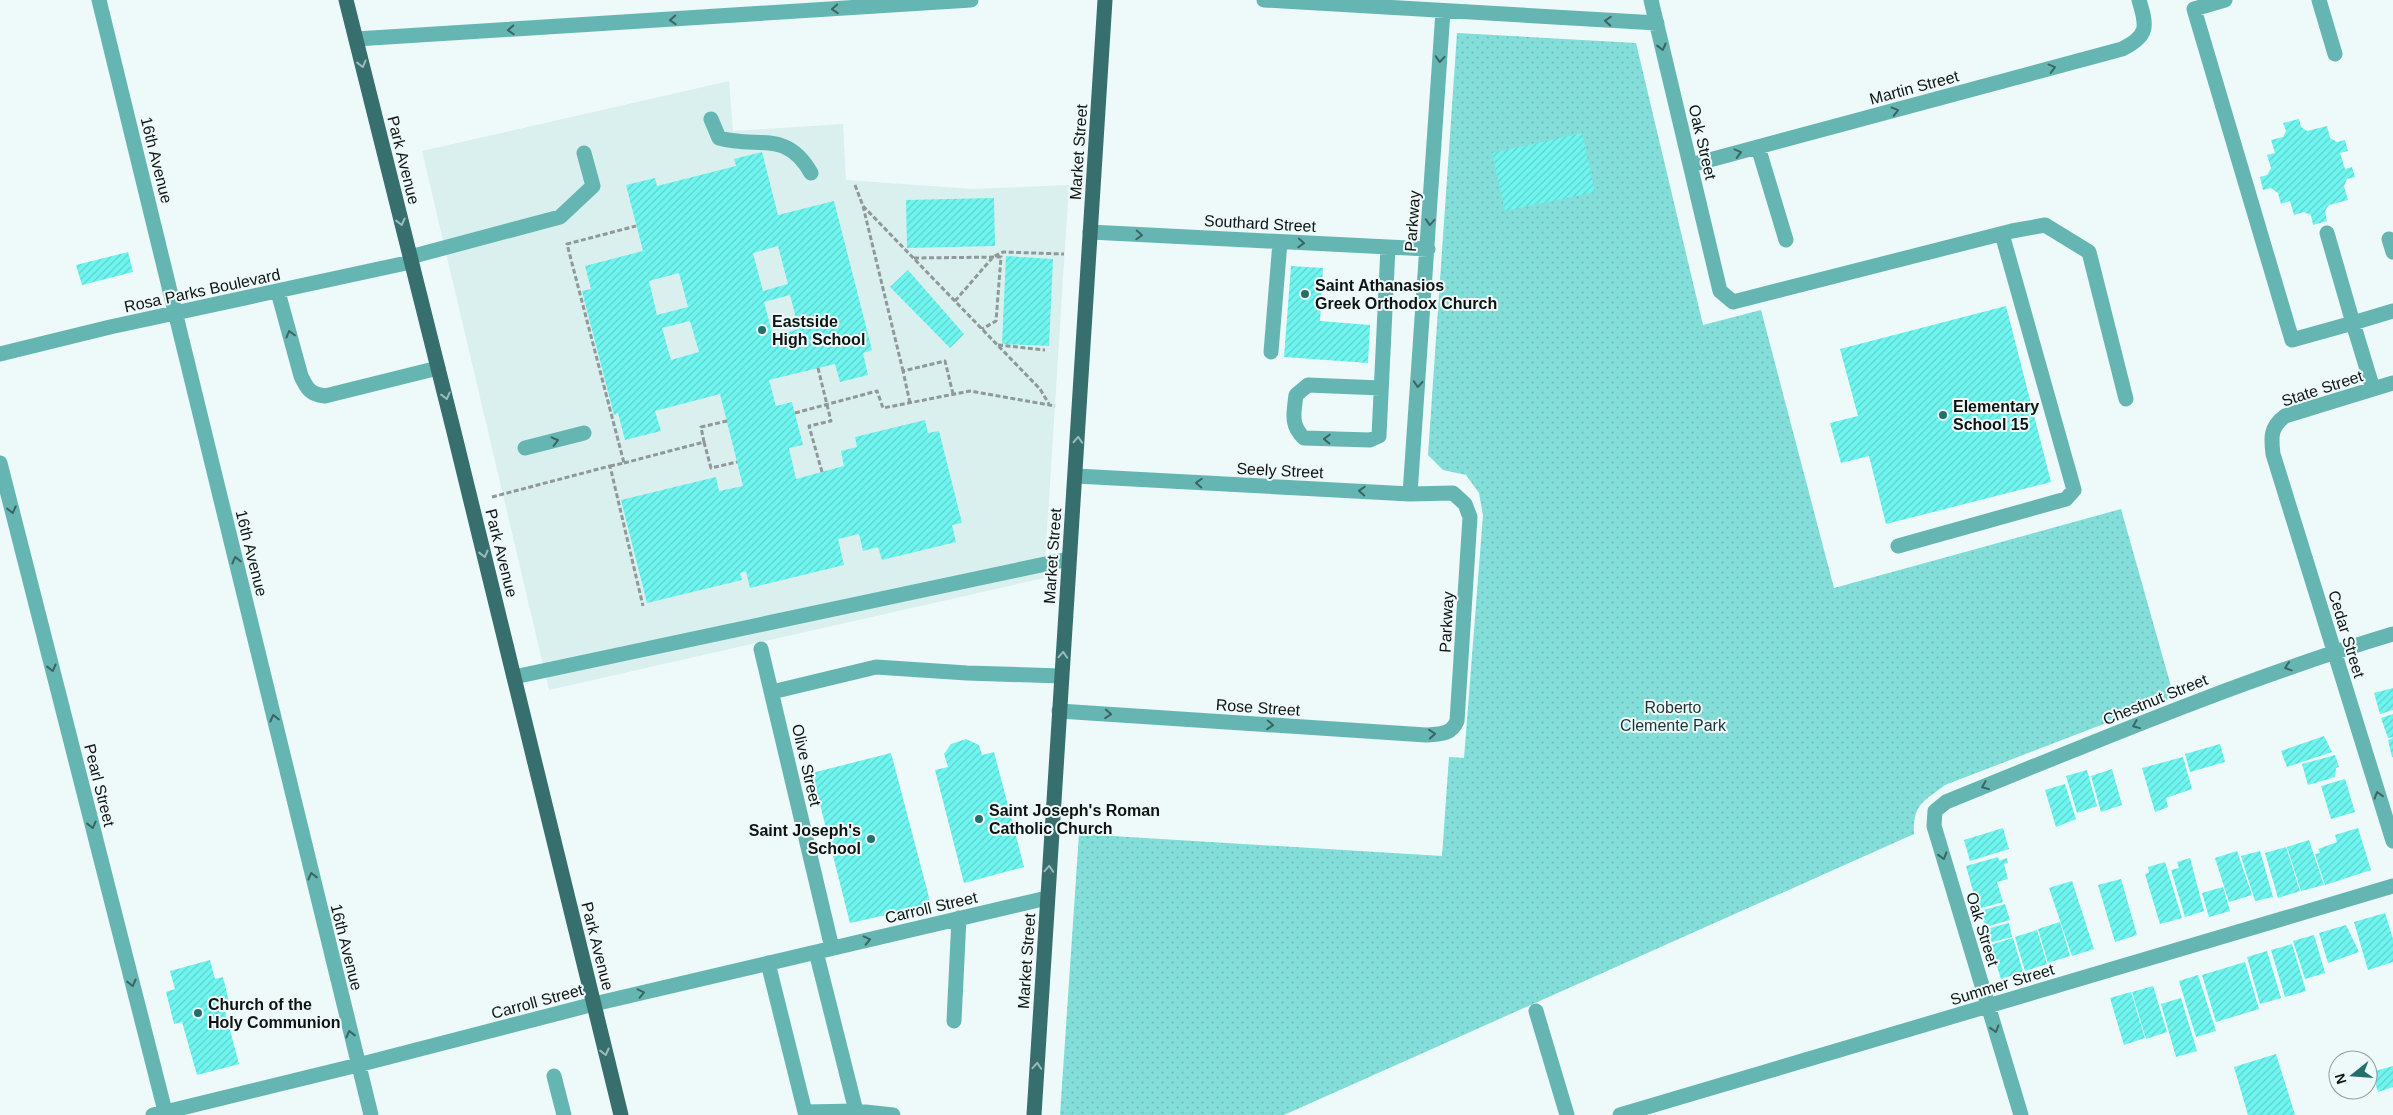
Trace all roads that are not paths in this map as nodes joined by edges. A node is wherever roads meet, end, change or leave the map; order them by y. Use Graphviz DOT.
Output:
graph roads {
  1 [pos="99,0"];
  2 [pos="346,0"];
  3 [pos="971,0"];
  4 [pos="1105,0"];
  5 [pos="1264,0"];
  6 [pos="1651,0"];
  7 [pos="2139,0"];
  8 [pos="2225,0"];
  9 [pos="2319,0"];
  10 [pos="778,7"];
  11 [pos="1443,11"];
  12 [pos="1656,24"];
  13 [pos="356,39"];
  14 [pos="2335,54"];
  15 [pos="711,119"];
  16 [pos="1758,147"];
  17 [pos="584,153"];
  18 [pos="1691,166"];
  19 [pos="811,173"];
  20 [pos="1090,232"];
  21 [pos="2327,233"];
  22 [pos="2002,234"];
  23 [pos="1786,240"];
  24 [pos="1280,242"];
  25 [pos="1388,247"];
  26 [pos="1428,249"];
  27 [pos="411,259"];
  28 [pos="278,292"];
  29 [pos="2393,311"];
  30 [pos="176,313"];
  31 [pos="2353,323"];
  32 [pos="1271,352"];
  33 [pos="0,354"];
  34 [pos="438,368"];
  35 [pos="2393,383"];
  36 [pos="1381,388"];
  37 [pos="2373,389"];
  38 [pos="2126,399"];
  39 [pos="584,433"];
  40 [pos="2270,436"];
  41 [pos="525,448"];
  42 [pos="0,463"];
  43 [pos="1076,476"];
  44 [pos="1410,494"];
  45 [pos="1470,517"];
  46 [pos="1898,546"];
  47 [pos="1069,559"];
  48 [pos="2393,634"];
  49 [pos="761,649"];
  50 [pos="2334,652"];
  51 [pos="514,676"];
  52 [pos="1062,676"];
  53 [pos="772,692"];
  54 [pos="1059,711"];
  55 [pos="1454,728"];
  56 [pos="1936,810"];
  57 [pos="2393,841"];
  58 [pos="2393,886"];
  59 [pos="1047,898"];
  60 [pos="959,918"];
  61 [pos="832,948"];
  62 [pos="816,952"];
  63 [pos="768,963"];
  64 [pos="594,1004"];
  65 [pos="1988,1007"];
  66 [pos="1536,1011"];
  67 [pos="954,1021"];
  68 [pos="358,1065"];
  69 [pos="554,1076"];
  70 [pos="856,1111"];
  71 [pos="161,1114"];
  72 [pos="371,1115"];
  73 [pos="564,1115"];
  74 [pos="621,1115"];
  75 [pos="893,1115"];
  76 [pos="1034,1115"];
  77 [pos="1567,1115"];
  78 [pos="1620,1115"];
  79 [pos="2021,1115"];
  1 -- 30 [label="street, 16th Avenue"];
  2 -- 13 [label="main road, Park Avenue"];
  3 -- 10 [label="street, one-way"];
  4 -- 20 [label="main road, Market Street"];
  5 -- 11 [label="street"];
  6 -- 12 [label="street, Oak Street"];
  16 -- 7 [label="street, Martin Street, one-way"];
  8 -- 31 [label="street"];
  9 -- 14 [label="street"];
  10 -- 13 [label="street, one-way"];
  12 -- 11 [label="street, one-way"];
  11 -- 26 [label="street, Parkway, one-way"];
  12 -- 18 [label="street, Oak Street, one-way"];
  13 -- 27 [label="main road, Park Avenue, one-way"];
  15 -- 19 [label="street"];
  18 -- 16 [label="street, Martin Street, one-way"];
  16 -- 23 [label="street"];
  17 -- 27 [label="street, Rosa Parks Boulevard"];
  18 -- 22 [label="street, Oak Street"];
  20 -- 24 [label="street, Southard Street, one-way"];
  43 -- 20 [label="main road, Market Street, one-way"];
  21 -- 31 [label="street"];
  22 -- 38 [label="street"];
  22 -- 46 [label="street"];
  24 -- 25 [label="street, Southard Street, one-way"];
  24 -- 32 [label="street"];
  25 -- 26 [label="street, Southard Street"];
  25 -- 36 [label="street"];
  26 -- 44 [label="street, Parkway, one-way"];
  27 -- 28 [label="street, Rosa Parks Boulevard"];
  27 -- 34 [label="main road, Park Avenue"];
  28 -- 30 [label="street, Rosa Parks Boulevard"];
  34 -- 28 [label="street, one-way"];
  29 -- 31 [label="street"];
  30 -- 33 [label="street, Rosa Parks Boulevard"];
  68 -- 30 [label="street, 16th Avenue, one-way"];
  31 -- 37 [label="street"];
  34 -- 51 [label="main road, Park Avenue, one-way"];
  35 -- 37 [label="street, State Street"];
  36 -- 36 [label="street, one-way"];
  37 -- 40 [label="street, State Street"];
  41 -- 39 [label="street, one-way"];
  40 -- 50 [label="street, Cedar Street"];
  42 -- 71 [label="street, Pearl Street, one-way"];
  44 -- 43 [label="street, Seely Street, one-way"];
  43 -- 47 [label="main road, Market Street"];
  44 -- 45 [label="street, Seely Street"];
  45 -- 55 [label="street, Parkway"];
  47 -- 51 [label="street"];
  52 -- 47 [label="main road, Market Street, one-way"];
  48 -- 50 [label="street, Chestnut Street"];
  49 -- 53 [label="street, Olive Street"];
  50 -- 56 [label="street, Chestnut Street, one-way"];
  57 -- 50 [label="street, Cedar Street, one-way"];
  51 -- 64 [label="main road, Park Avenue"];
  52 -- 53 [label="street"];
  52 -- 54 [label="main road, Market Street"];
  53 -- 61 [label="street, Olive Street"];
  54 -- 55 [label="street, Rose Street, one-way"];
  59 -- 54 [label="main road, Market Street, one-way"];
  56 -- 65 [label="street, Oak Street, one-way"];
  58 -- 65 [label="street, Summer Street"];
  59 -- 60 [label="street, Carroll Street"];
  76 -- 59 [label="main road, Market Street, one-way"];
  61 -- 60 [label="street, Carroll Street, one-way"];
  60 -- 67 [label="street"];
  61 -- 62 [label="street, Carroll Street"];
  62 -- 63 [label="street, Carroll Street"];
  62 -- 70 [label="street"];
  64 -- 63 [label="street, Carroll Street, one-way"];
  63 -- 70 [label="street"];
  64 -- 68 [label="street, Carroll Street"];
  64 -- 74 [label="main road, Park Avenue, one-way"];
  65 -- 78 [label="street, Summer Street"];
  65 -- 79 [label="street, Oak Street, one-way"];
  66 -- 77 [label="street"];
  68 -- 71 [label="street, Carroll Street"];
  68 -- 72 [label="street, 16th Avenue"];
  69 -- 73 [label="street"];
  70 -- 75 [label="street"];
}
